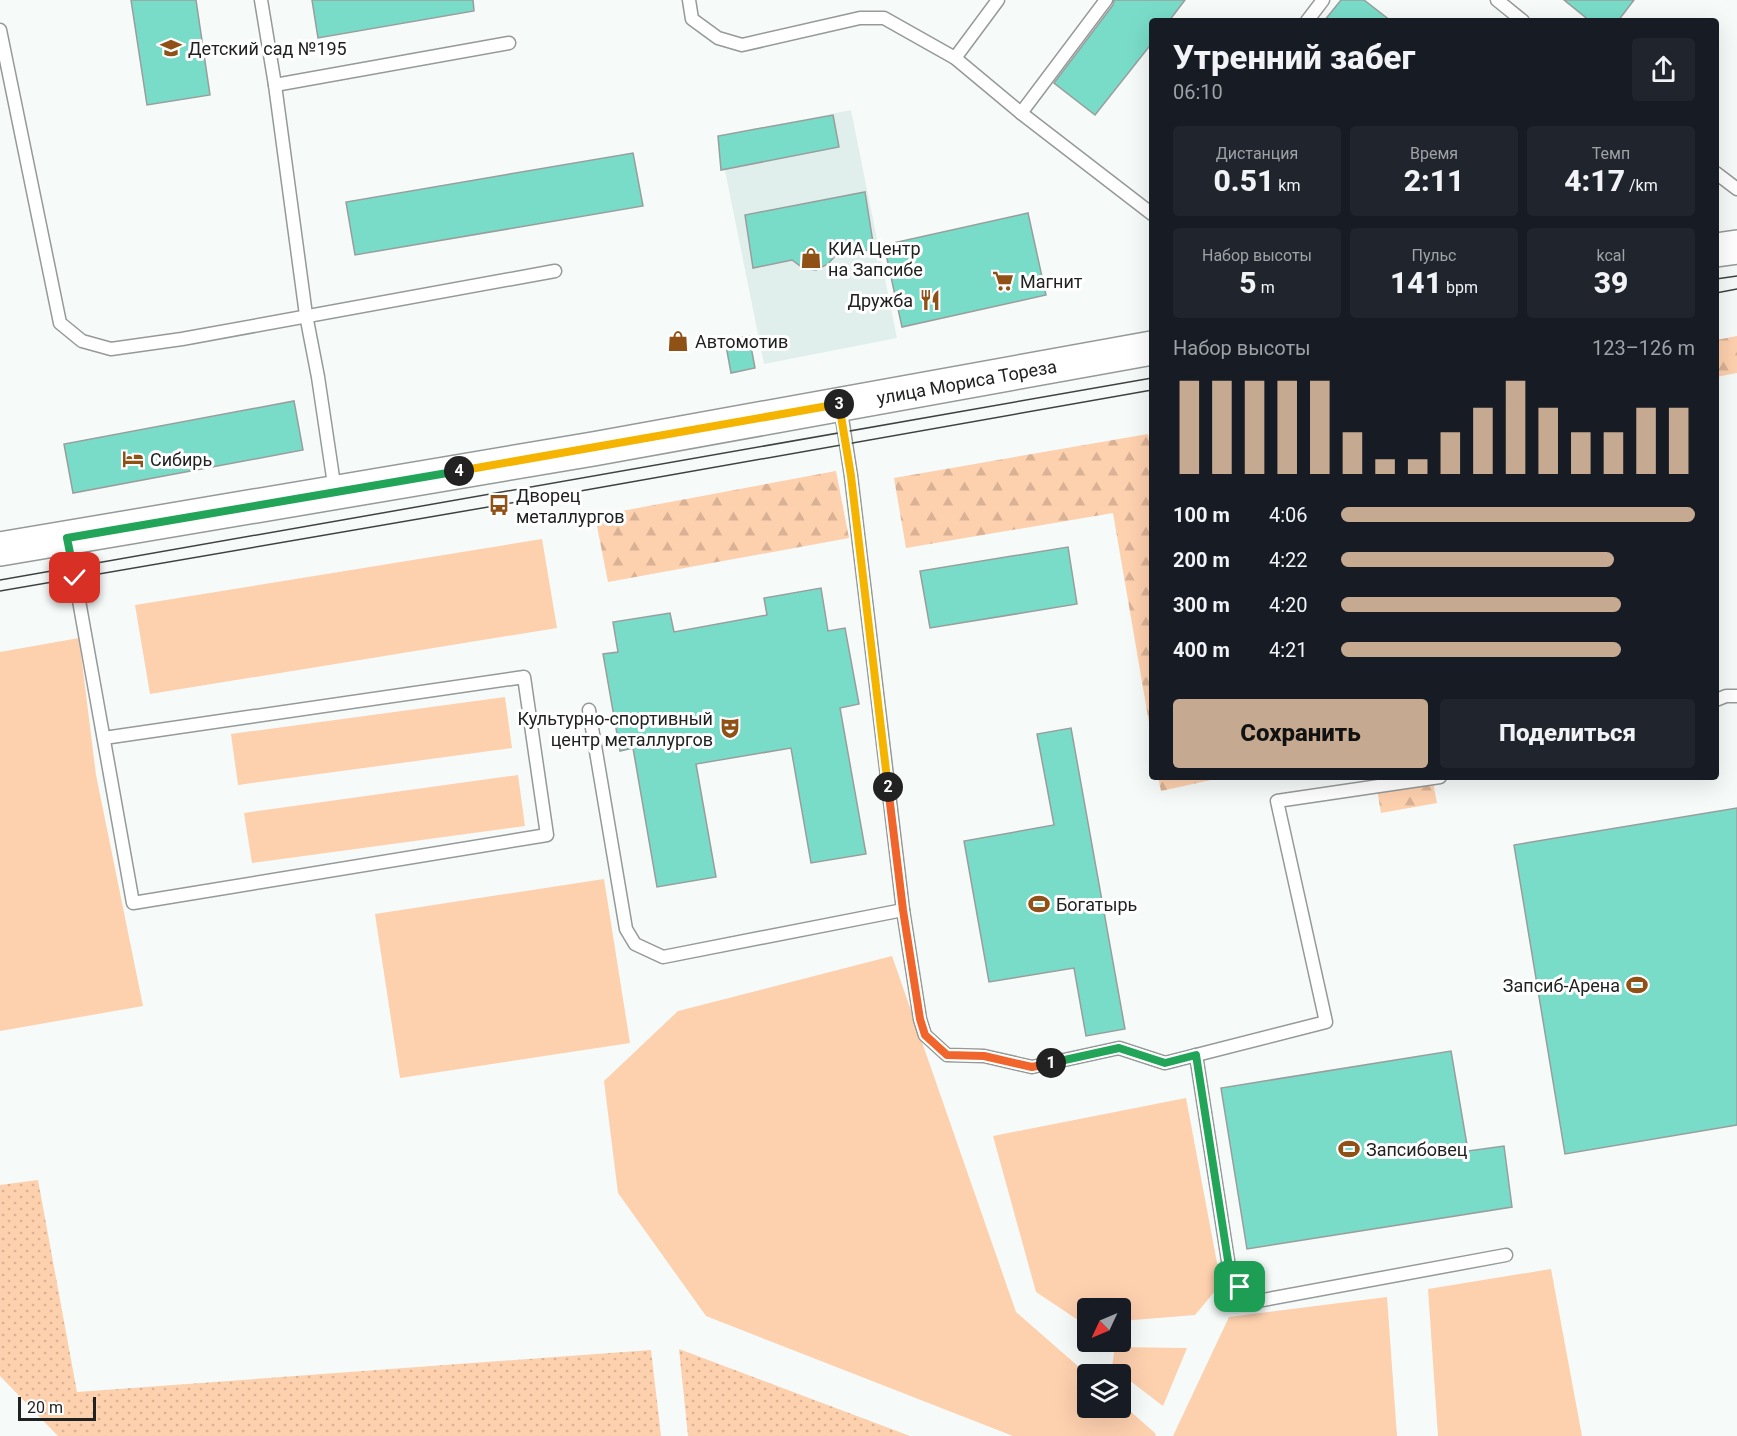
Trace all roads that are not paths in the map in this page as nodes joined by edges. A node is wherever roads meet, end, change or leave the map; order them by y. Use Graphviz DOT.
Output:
graph roads {
  1 [pos="261,0"];
  2 [pos="689,0"];
  3 [pos="998,0"];
  4 [pos="1106,0"];
  5 [pos="1323,0"];
  6 [pos="1497,0"];
  7 [pos="1309,18"];
  8 [pos="1519,18"];
  9 [pos="0,30"];
  10 [pos="509,44"];
  11 [pos="955,58"];
  12 [pos="275,85"];
  13 [pos="1021,113"];
  14 [pos="1719,175"];
  15 [pos="1737,189"];
  16 [pos="1149,212"];
  17 [pos="1737,247"];
  18 [pos="1719,250"];
  19 [pos="555,271"];
  20 [pos="306,315"];
  21 [pos="1149,349"];
  22 [pos="840,404"];
  23 [pos="335,492"];
  24 [pos="67,538"];
  25 [pos="0,549"];
  26 [pos="1737,696"];
  27 [pos="1719,699"];
  28 [pos="589,710"];
  29 [pos="104,738"];
  30 [pos="1420,780"];
  31 [pos="903,910"];
  32 [pos="1196,1055"];
  33 [pos="1506,1255"];
  1 -- 12 [label="lane"];
  2 -- 11 [label="lane"];
  3 -- 11 [label="lane"];
  4 -- 13 [label="lane"];
  5 -- 7 [label="lane"];
  6 -- 8 [label="lane"];
  9 -- 20 [label="lane"];
  10 -- 12 [label="lane"];
  11 -- 13 [label="lane"];
  12 -- 20 [label="lane"];
  13 -- 16 [label="lane"];
  14 -- 15 [label="lane"];
  17 -- 18 [label="street"];
  19 -- 20 [label="lane"];
  20 -- 23 [label="lane"];
  21 -- 22 [label="street, улица Мориса Тореза"];
  22 -- 23 [label="street, улица Мориса Тореза"];
  22 -- 31 [label="lane"];
  23 -- 24 [label="street, улица Мориса Тореза"];
  24 -- 25 [label="street, улица Мориса Тореза"];
  24 -- 29 [label="lane"];
  26 -- 27 [label="lane"];
  28 -- 31 [label="lane"];
  29 -- 29 [label="lane"];
  30 -- 32 [label="lane"];
  31 -- 32 [label="lane"];
  32 -- 33 [label="lane"];
}
